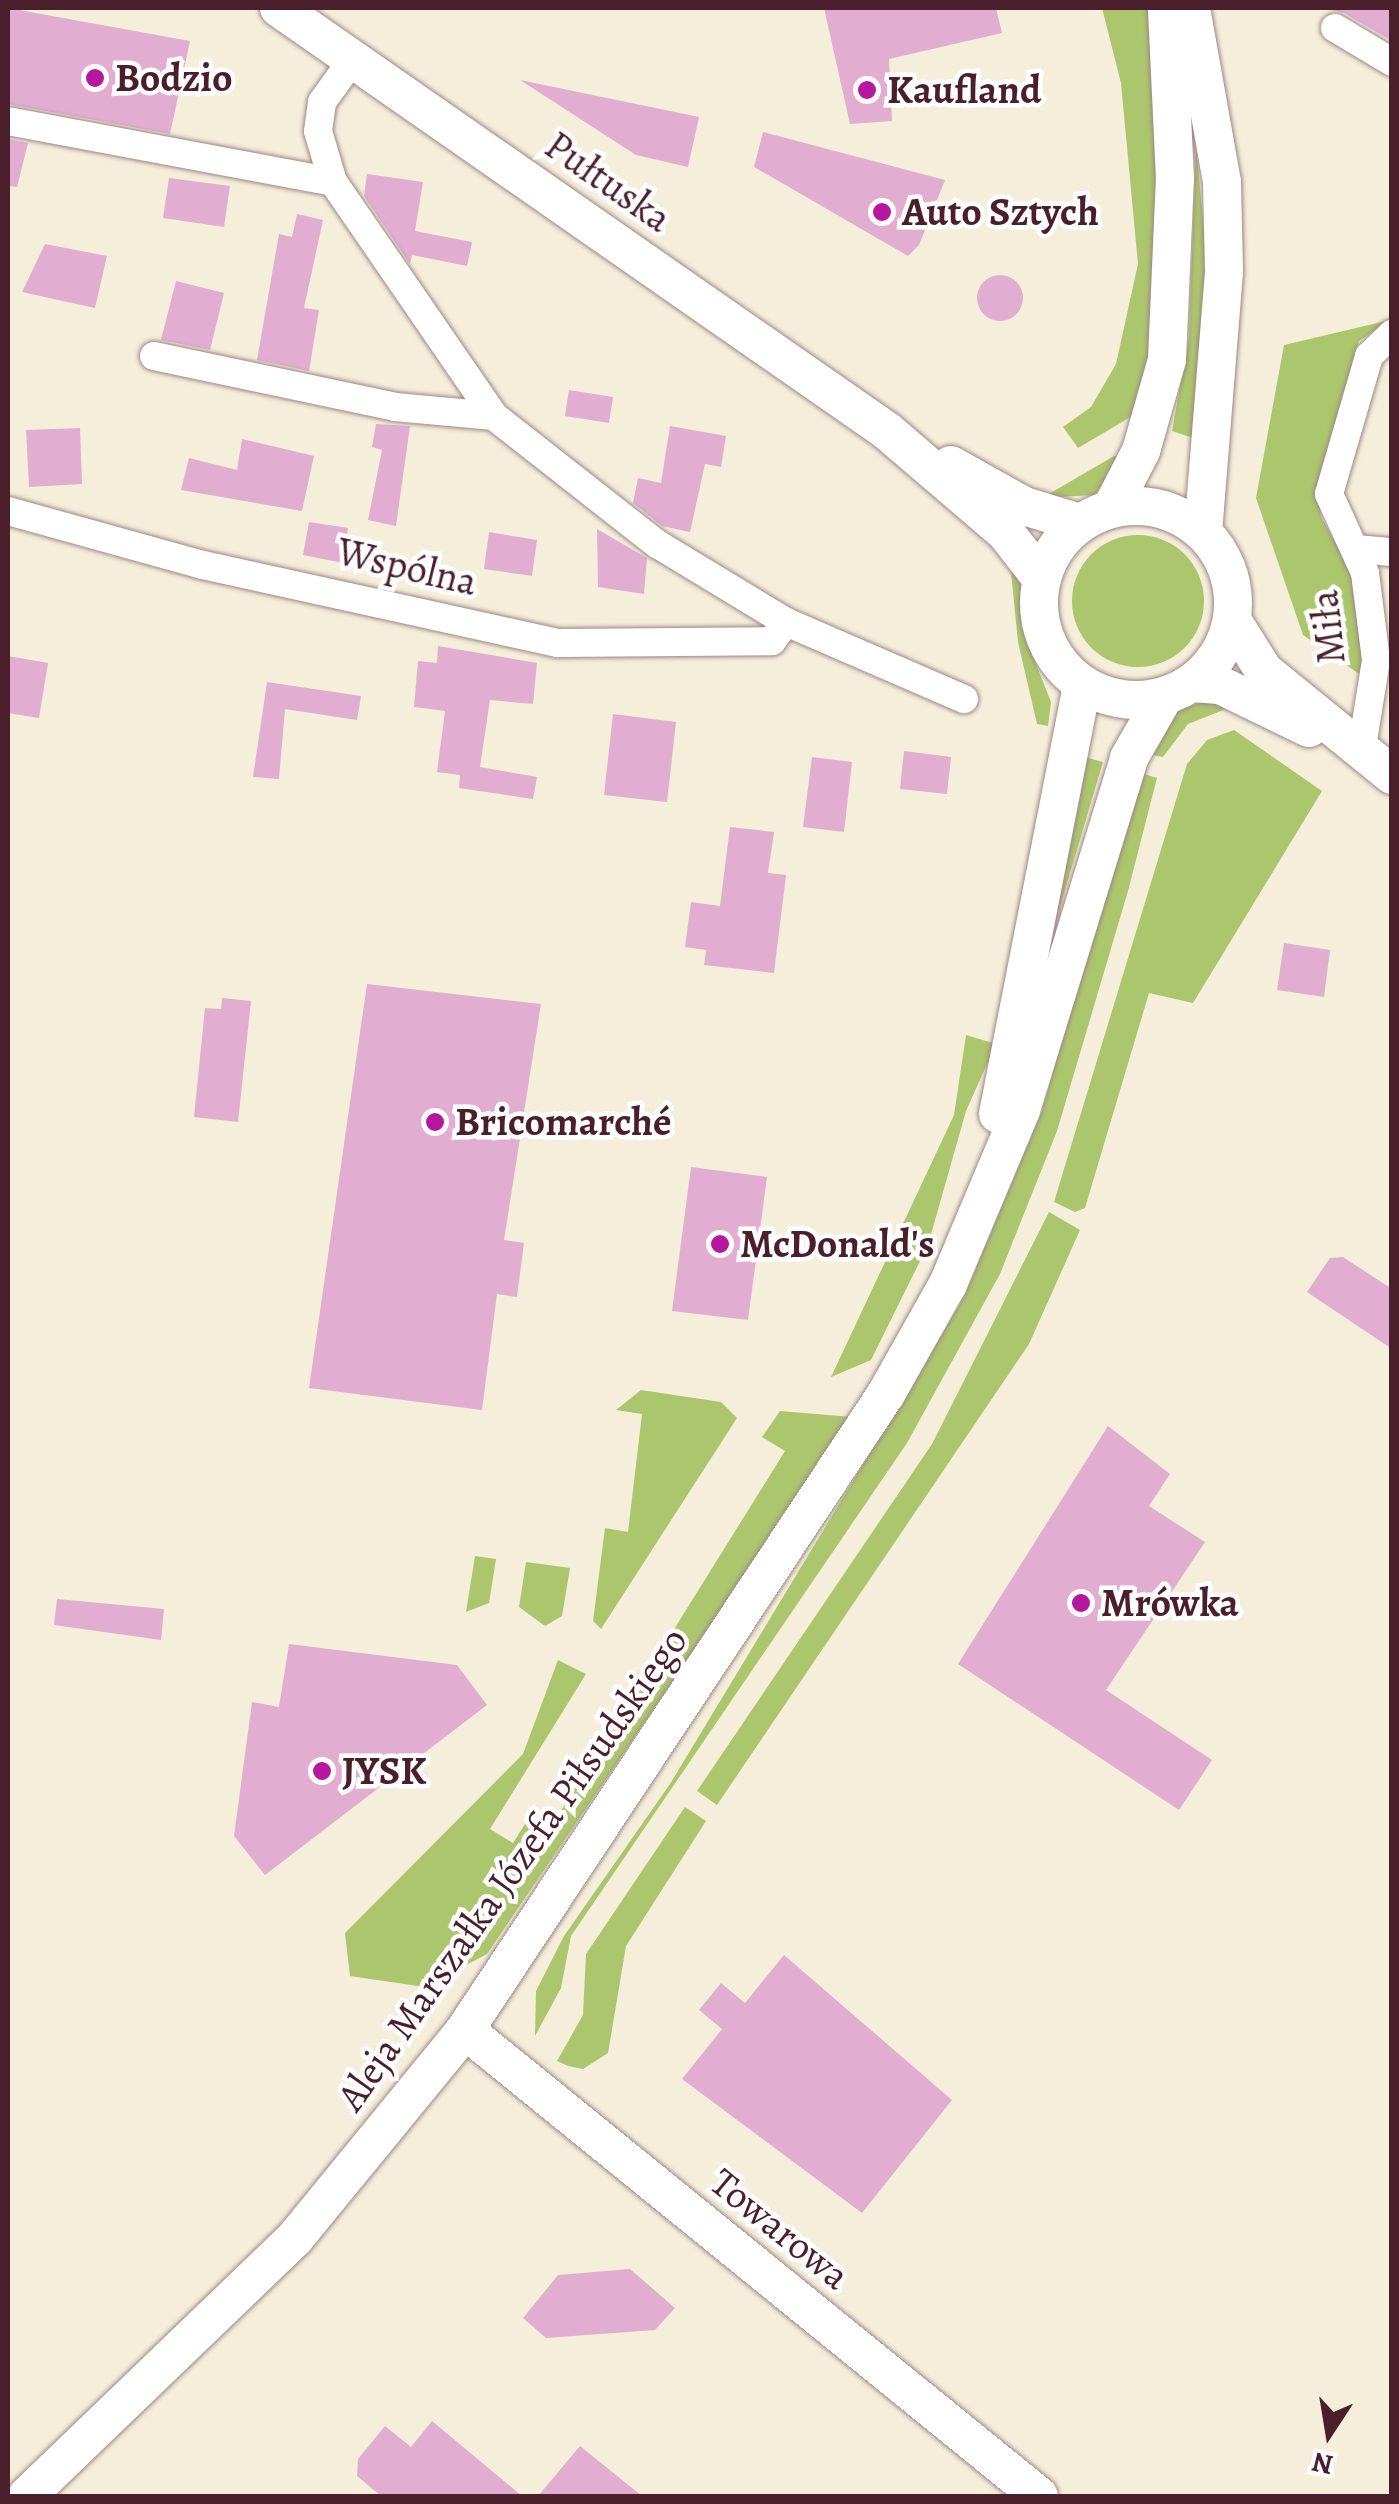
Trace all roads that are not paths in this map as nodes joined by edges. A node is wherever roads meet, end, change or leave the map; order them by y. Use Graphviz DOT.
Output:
graph roads {
  1 [pos="1167,8"];
  2 [pos="1191,8"];
  3 [pos="285,9"];
  4 [pos="1335,28"];
  5 [pos="353,59"];
  6 [pos="1392,62"];
  7 [pos="8,122"];
  8 [pos="334,182"];
  9 [pos="1392,334"];
  10 [pos="154,356"];
  11 [pos="494,416"];
  12 [pos="887,430"];
  13 [pos="8,511"];
  14 [pos="1096,516"];
  15 [pos="1202,532"];
  16 [pos="1356,549"];
  17 [pos="1392,552"];
  18 [pos="1041,578"];
  19 [pos="1232,620"];
  20 [pos="786,622"];
  21 [pos="1082,685"];
  22 [pos="1178,690"];
  23 [pos="964,699"];
  24 [pos="1376,764"];
  25 [pos="976,1220"];
  26 [pos="465,2030"];
  27 [pos="27,2496"];
  28 [pos="1039,2496"];
  1 -- 14 [label="main road"];
  2 -- 15 [label="main road"];
  3 -- 5 [label="main road, Pułtuska"];
  4 -- 6 [label="street"];
  5 -- 8 [label="street"];
  5 -- 12 [label="main road, Pułtuska"];
  7 -- 8 [label="street"];
  8 -- 11 [label="street"];
  9 -- 16 [label="street, Miła"];
  10 -- 11 [label="street"];
  11 -- 20 [label="street"];
  12 -- 14 [label="main road, Pułtuska"];
  12 -- 18 [label="main road, Pułtuska"];
  13 -- 20 [label="street, Wspólna"];
  14 -- 15 [label="main road"];
  14 -- 18 [label="main road"];
  15 -- 19 [label="main road"];
  16 -- 17 [label="street"];
  16 -- 24 [label="street, Miła"];
  18 -- 21 [label="main road"];
  19 -- 22 [label="main road"];
  19 -- 24 [label="main road"];
  20 -- 23 [label="street"];
  21 -- 22 [label="main road"];
  21 -- 25 [label="main road, Aleja Marszałka Józefa Piłsudskiego"];
  22 -- 24 [label="main road"];
  22 -- 25 [label="main road, Aleja Marszałka Józefa Piłsudskiego"];
  25 -- 26 [label="main road, Aleja Marszałka Józefa Piłsudskiego"];
  26 -- 27 [label="main road, Aleja Marszałka Józefa Piłsudskiego"];
  26 -- 28 [label="main road, Towarowa"];
}
